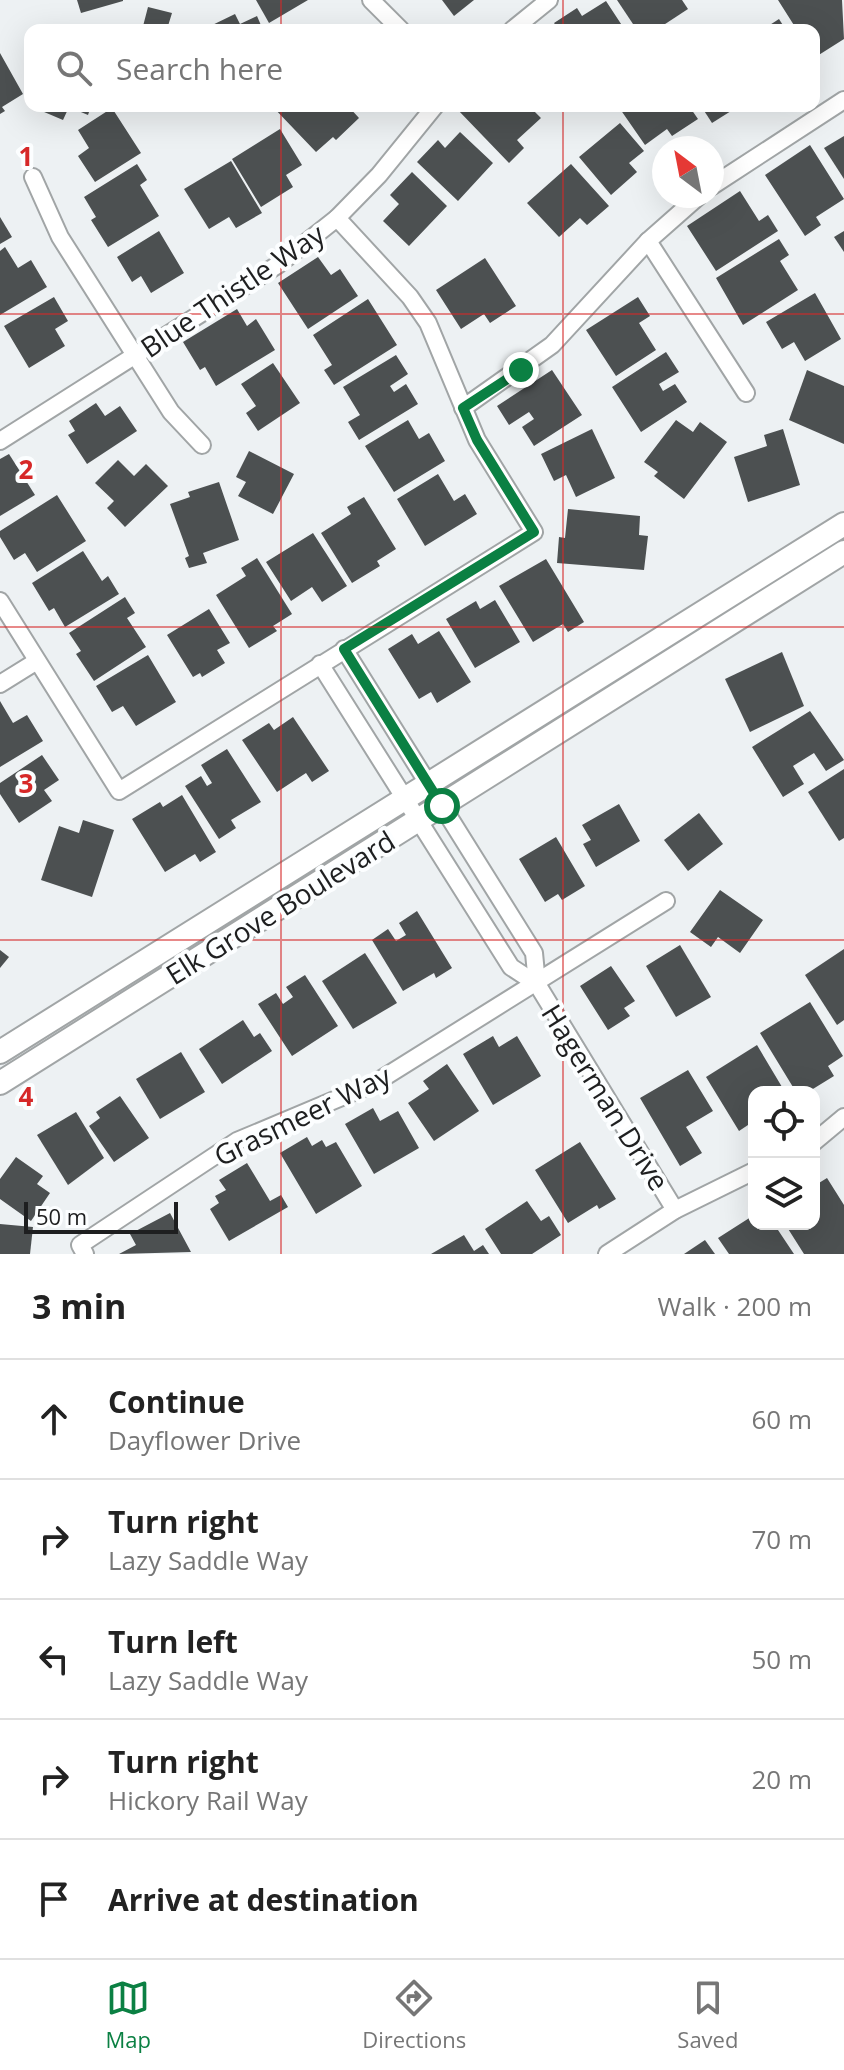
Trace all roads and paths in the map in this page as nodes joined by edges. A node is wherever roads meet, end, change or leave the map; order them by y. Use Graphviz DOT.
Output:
graph roads {
  1 [pos="371,0"];
  2 [pos="549,0"];
  3 [pos="395,24"];
  4 [pos="519,24"];
  5 [pos="844,100"];
  6 [pos="430,112"];
  7 [pos="33,177"];
  8 [pos="724,178"];
  9 [pos="685,208"];
  10 [pos="337,218"];
  11 [pos="648,241"];
  12 [pos="135,356"];
  13 [pos="746,393"];
  14 [pos="463,408"];
  15 [pos="0,441"];
  16 [pos="202,445"];
  17 [pos="844,524"];
  18 [pos="844,552"];
  19 [pos="0,601"];
  20 [pos="344,649"];
  21 [pos="37,661"];
  22 [pos="320,664"];
  23 [pos="0,684"];
  24 [pos="427,784"];
  25 [pos="404,798"];
  26 [pos="442,806"];
  27 [pos="419,821"];
  28 [pos="666,901"];
  29 [pos="537,984"];
  30 [pos="0,1052"];
  31 [pos="0,1083"];
  32 [pos="844,1117"];
  33 [pos="820,1137"];
  34 [pos="748,1174"];
  35 [pos="675,1210"];
  36 [pos="85,1254"];
  37 [pos="607,1254"];
  1 -- 3 [label="street"];
  2 -- 4 [label="street"];
  5 -- 8 [label="street"];
  6 -- 10 [label="street, Blue Thistle Way"];
  7 -- 12 [label="street"];
  9 -- 11 [label="street"];
  10 -- 12 [label="street, Blue Thistle Way"];
  10 -- 14 [label="street"];
  11 -- 13 [label="street"];
  11 -- 14 [label="street"];
  12 -- 15 [label="street, Blue Thistle Way"];
  12 -- 16 [label="street"];
  14 -- 20 [label="street"];
  17 -- 24 [label="main road, Elk Grove Boulevard"];
  18 -- 26 [label="main road, Elk Grove Boulevard"];
  19 -- 21 [label="street"];
  20 -- 22 [label="street"];
  20 -- 24 [label="street, Hagerman Drive"];
  21 -- 22 [label="street"];
  21 -- 23 [label="street"];
  22 -- 25 [label="street, Hagerman Drive"];
  24 -- 25 [label="main road, Elk Grove Boulevard"];
  24 -- 26 [label="street, Hagerman Drive"];
  25 -- 27 [label="street, Hagerman Drive"];
  25 -- 30 [label="main road, Elk Grove Boulevard"];
  26 -- 27 [label="main road, Elk Grove Boulevard"];
  26 -- 29 [label="street, Hagerman Drive"];
  27 -- 29 [label="street, Hagerman Drive"];
  27 -- 31 [label="main road, Elk Grove Boulevard"];
  28 -- 29 [label="street"];
  29 -- 35 [label="street, Hagerman Drive"];
  29 -- 36 [label="street, Grasmeer Way"];
  32 -- 33 [label="street"];
  34 -- 35 [label="street"];
  35 -- 37 [label="street"];
}
